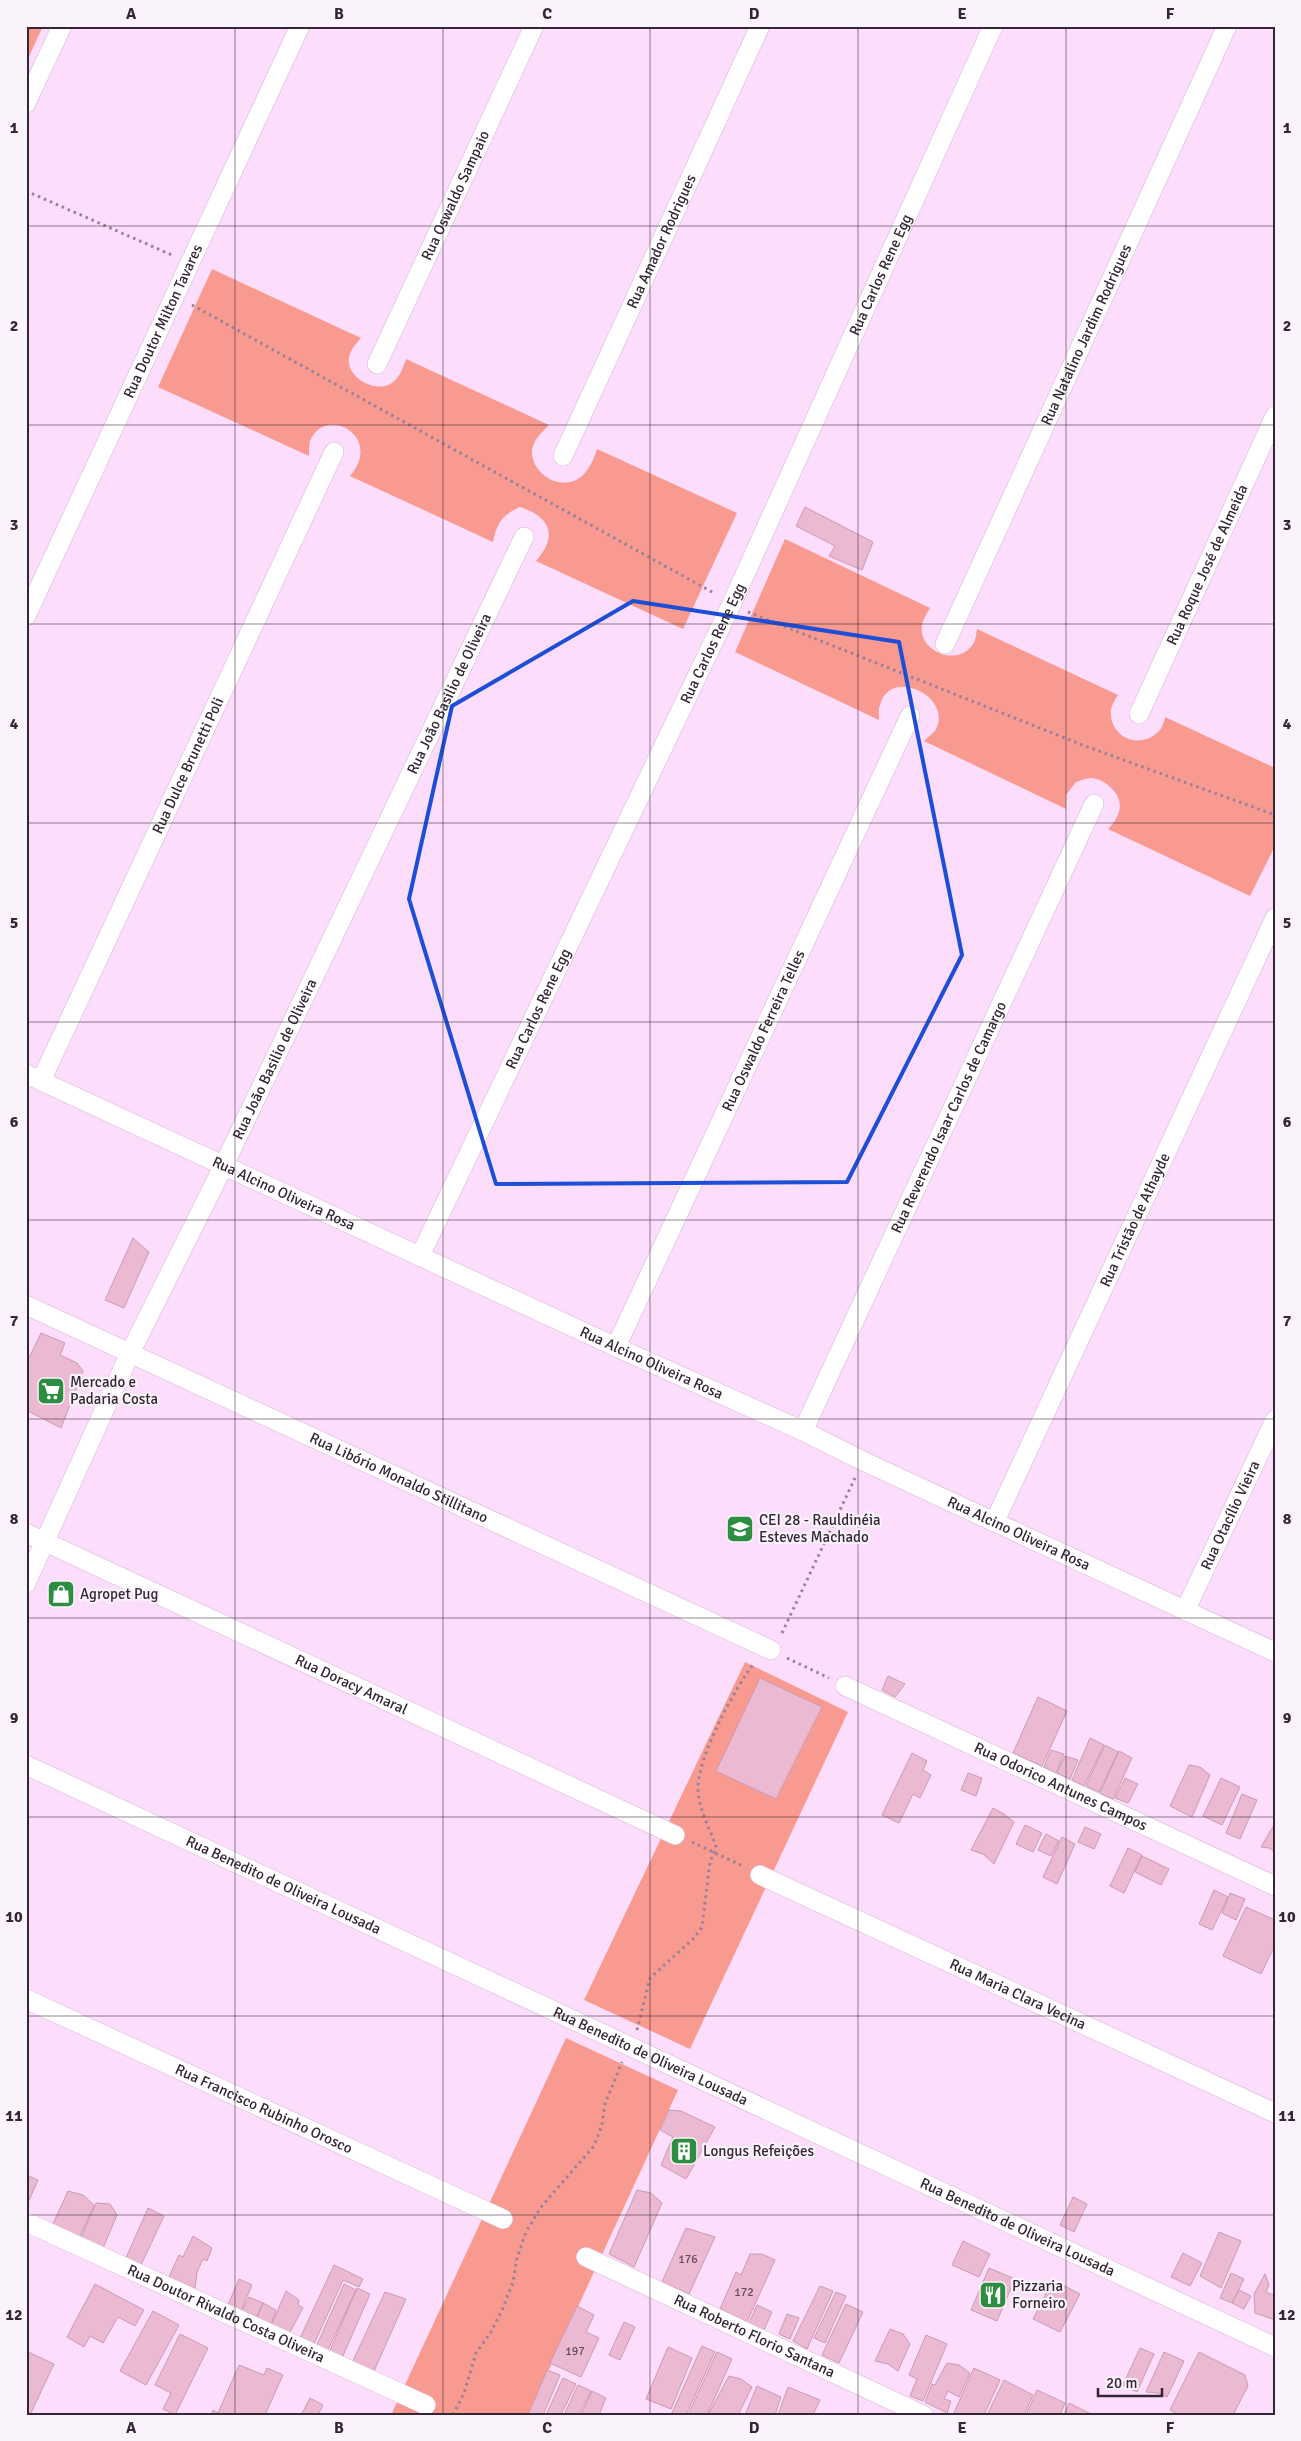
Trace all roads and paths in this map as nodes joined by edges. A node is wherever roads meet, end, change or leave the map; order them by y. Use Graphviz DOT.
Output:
graph roads {
  1 [pos="62,26"];
  2 [pos="300,26"];
  3 [pos="534,26"];
  4 [pos="760,26"];
  5 [pos="993,26"];
  6 [pos="1227,26"];
  7 [pos="26,103"];
  8 [pos="26,191"];
  9 [pos="190,263"];
  10 [pos="175,296"];
  11 [pos="377,364"];
  12 [pos="1275,416"];
  13 [pos="334,452"];
  14 [pos="563,456"];
  15 [pos="524,536"];
  16 [pos="732,603"];
  17 [pos="26,616"];
  18 [pos="945,644"];
  19 [pos="1138,714"];
  20 [pos="910,716"];
  21 [pos="1094,804"];
  22 [pos="1275,815"];
  23 [pos="1275,918"];
  24 [pos="34,1077"];
  25 [pos="224,1165"];
  26 [pos="420,1256"];
  27 [pos="26,1305"];
  28 [pos="616,1347"];
  29 [pos="130,1353"];
  30 [pos="1275,1420"];
  31 [pos="803,1431"];
  32 [pos="863,1461"];
  33 [pos="995,1521"];
  34 [pos="26,1533"];
  35 [pos="45,1542"];
  36 [pos="26,1583"];
  37 [pos="1185,1611"];
  38 [pos="775,1645"];
  39 [pos="1275,1652"];
  40 [pos="845,1686"];
  41 [pos="26,1765"];
  42 [pos="676,1834"];
  43 [pos="760,1875"];
  44 [pos="1275,1886"];
  45 [pos="26,1999"];
  46 [pos="1275,2113"];
  47 [pos="503,2219"];
  48 [pos="26,2222"];
  49 [pos="586,2257"];
  50 [pos="1275,2347"];
  51 [pos="426,2405"];
  52 [pos="923,2415"];
  1 -- 7 [label="street"];
  2 -- 9 [label="street, Rua Doutor Milton Tavares"];
  3 -- 11 [label="street, Rua Oswaldo Sampaio"];
  4 -- 14 [label="street, Rua Amador Rodrigues"];
  5 -- 16 [label="street, Rua Carlos Rene Egg"];
  6 -- 18 [label="street, Rua Natalino Jardim Rodrigues"];
  8 -- 9 [label="path"];
  9 -- 10 [label="street, Rua Doutor Milton Tavares"];
  10 -- 16 [label="path"];
  10 -- 17 [label="street, Rua Doutor Milton Tavares"];
  12 -- 19 [label="street, Rua Roque José de Almeida"];
  13 -- 24 [label="street, Rua Dulce Brunetti Poli"];
  15 -- 25 [label="street, Rua João Basilio de Oliveira"];
  16 -- 22 [label="path"];
  16 -- 26 [label="street, Rua Carlos Rene Egg"];
  20 -- 28 [label="street, Rua Oswaldo Ferreira Telles"];
  21 -- 31 [label="street, Rua Reverendo Isaar Carlos de Camargo"];
  23 -- 33 [label="street, Rua Tristão de Athayde"];
  24 -- 25 [label="street, Rua Alcino Oliveira Rosa"];
  25 -- 26 [label="street, Rua Alcino Oliveira Rosa"];
  25 -- 29 [label="street, Rua João Basilio de Oliveira"];
  26 -- 28 [label="street, Rua Alcino Oliveira Rosa"];
  27 -- 29 [label="street, Rua Libório Monaldo Stillitano"];
  28 -- 31 [label="street, Rua Alcino Oliveira Rosa"];
  29 -- 35 [label="street, Rua João Basilio de Oliveira"];
  29 -- 38 [label="street, Rua Libório Monaldo Stillitano"];
  30 -- 37 [label="street, Rua Otacílio Vieira"];
  31 -- 32 [label="street, Rua Alcino Oliveira Rosa"];
  32 -- 33 [label="street, Rua Alcino Oliveira Rosa"];
  32 -- 38 [label="path"];
  33 -- 37 [label="street, Rua Alcino Oliveira Rosa"];
  34 -- 35 [label="street, Rua Doracy Amaral"];
  35 -- 36 [label="street, Rua João Basilio de Oliveira"];
  35 -- 42 [label="street, Rua Doracy Amaral"];
  37 -- 39 [label="street, Rua Alcino Oliveira Rosa"];
  38 -- 40 [label="path"];
  40 -- 44 [label="street, Rua Odorico Antunes Campos"];
  41 -- 50 [label="street, Rua Benedito de Oliveira Lousada"];
  42 -- 43 [label="path"];
  43 -- 46 [label="street, Rua Maria Clara Vecina"];
  45 -- 47 [label="street, Rua Francisco Rubinho Orosco"];
  48 -- 51 [label="street, Rua Doutor Rivaldo Costa Oliveira"];
  49 -- 52 [label="street, Rua Roberto Florio Santana"];
}
